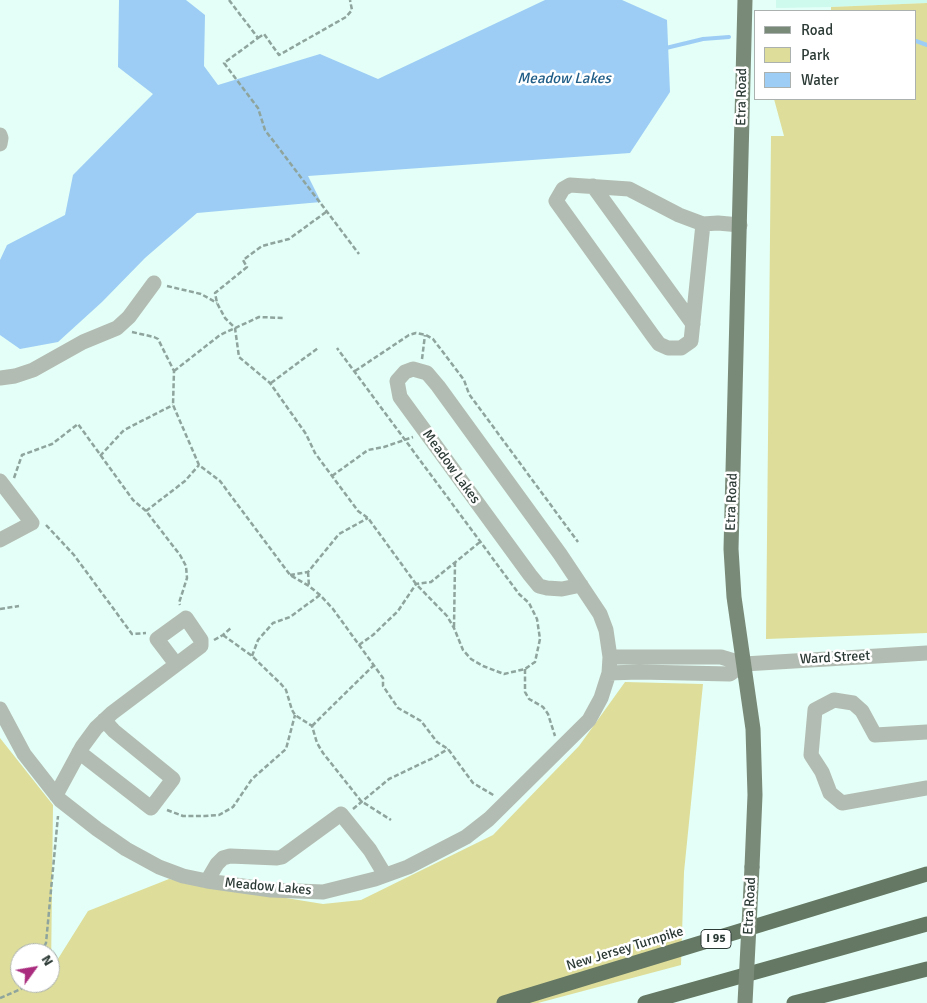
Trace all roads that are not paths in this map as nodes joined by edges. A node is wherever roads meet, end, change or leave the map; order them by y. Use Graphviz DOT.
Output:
graph roads {
  1 [pos="745,0"];
  2 [pos="0,135"];
  3 [pos="0,144"];
  4 [pos="593,186"];
  5 [pos="703,224"];
  6 [pos="740,225"];
  7 [pos="154,284"];
  8 [pos="693,324"];
  9 [pos="0,378"];
  10 [pos="6,481"];
  11 [pos="0,540"];
  12 [pos="581,585"];
  13 [pos="927,653"];
  14 [pos="610,657"];
  15 [pos="176,664"];
  16 [pos="744,664"];
  17 [pos="609,674"];
  18 [pos="0,709"];
  19 [pos="104,720"];
  20 [pos="927,732"];
  21 [pos="79,752"];
  22 [pos="927,788"];
  23 [pos="58,797"];
  24 [pos="927,874"];
  25 [pos="385,875"];
  26 [pos="207,881"];
  27 [pos="927,924"];
  28 [pos="927,969"];
  29 [pos="504,1003"];
  30 [pos="644,1003"];
  31 [pos="745,1003"];
  32 [pos="794,1003"];
  1 -- 6 [label="main road, Etra Road"];
  2 -- 3 [label="street"];
  4 -- 5 [label="street"];
  4 -- 8 [label="street"];
  4 -- 8 [label="street"];
  5 -- 6 [label="street"];
  5 -- 8 [label="street"];
  6 -- 16 [label="main road, Etra Road"];
  7 -- 9 [label="street"];
  10 -- 11 [label="street"];
  12 -- 12 [label="street, Meadow Lakes"];
  12 -- 14 [label="street, Meadow Lakes"];
  13 -- 16 [label="street, Ward Street"];
  14 -- 16 [label="street"];
  14 -- 17 [label="street, Meadow Lakes"];
  15 -- 15 [label="street"];
  15 -- 19 [label="street"];
  16 -- 17 [label="street"];
  16 -- 31 [label="main road, Etra Road, bridge"];
  17 -- 25 [label="street, Meadow Lakes"];
  18 -- 23 [label="street, Meadow Lakes"];
  19 -- 21 [label="street"];
  19 -- 21 [label="street"];
  20 -- 22 [label="street"];
  21 -- 23 [label="street"];
  23 -- 26 [label="street, Meadow Lakes"];
  24 -- 29 [label="highway, New Jersey Turnpike / I 95"];
  25 -- 26 [label="street, Meadow Lakes"];
  25 -- 26 [label="street"];
  27 -- 30 [label="highway"];
  28 -- 32 [label="highway"];
}
